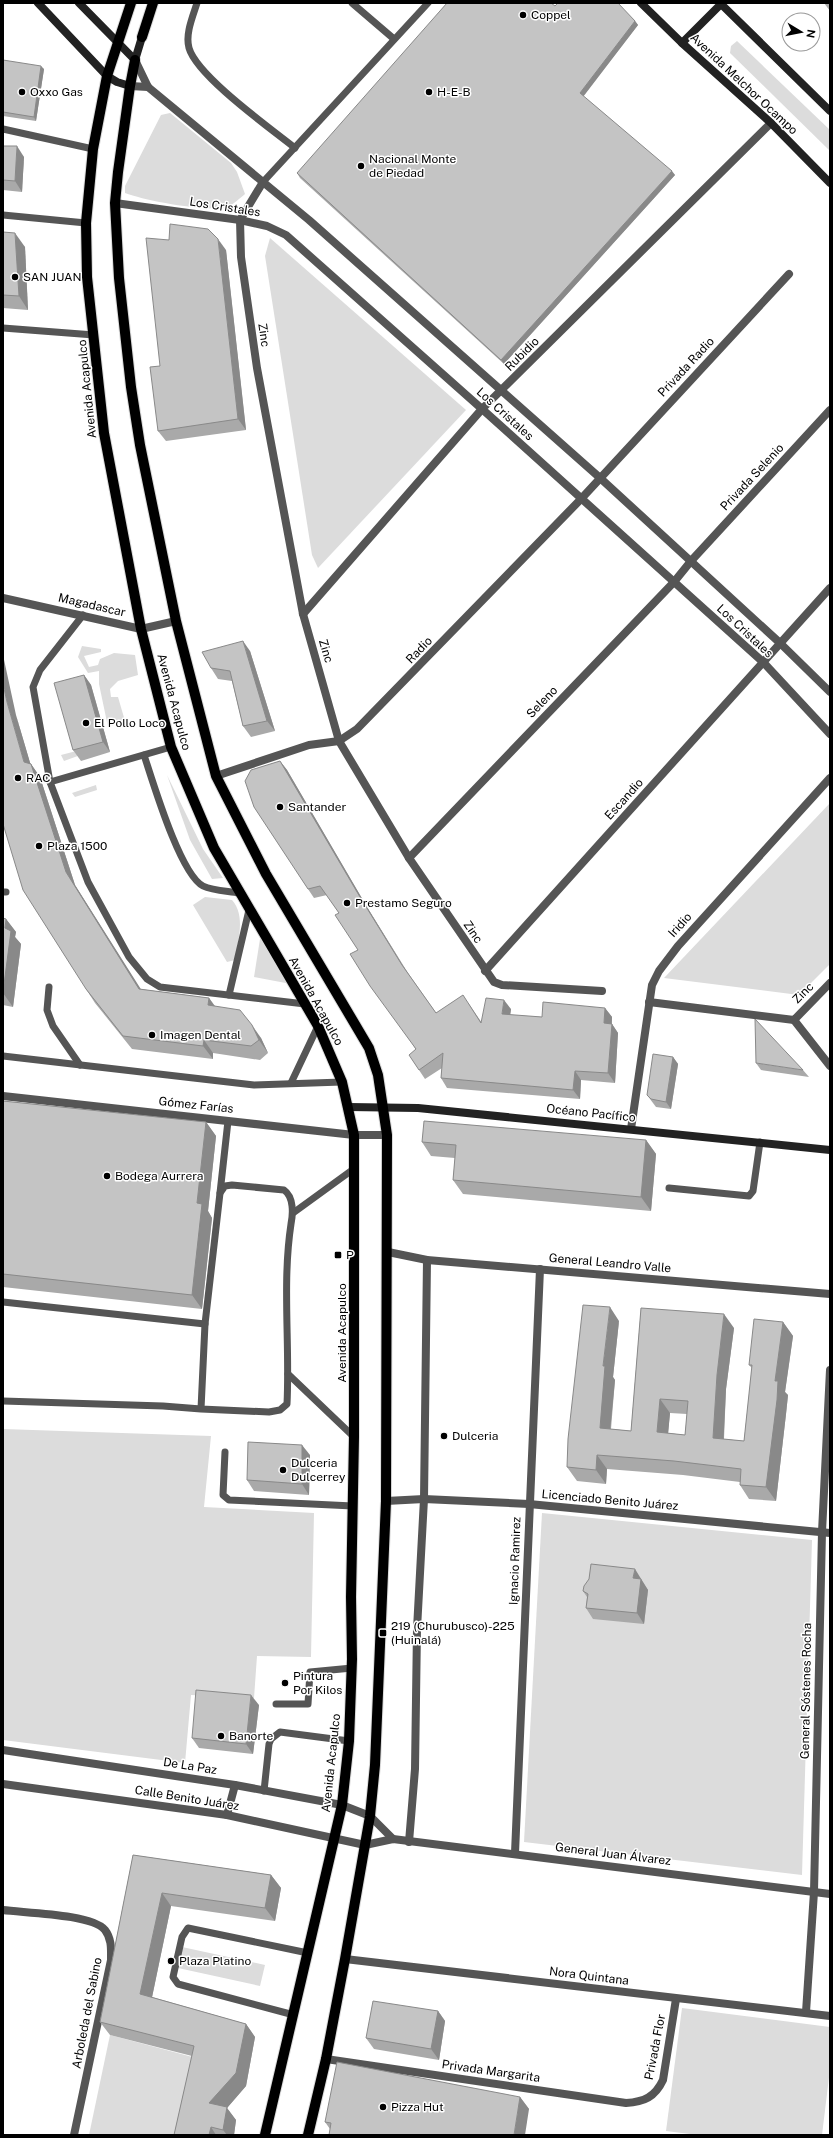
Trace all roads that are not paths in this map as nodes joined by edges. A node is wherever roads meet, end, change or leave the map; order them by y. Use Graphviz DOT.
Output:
graph roads {
  1 [pos="38,3"];
  2 [pos="79,3"];
  3 [pos="131,3"];
  4 [pos="153,3"];
  5 [pos="197,3"];
  6 [pos="352,3"];
  7 [pos="428,3"];
  8 [pos="642,3"];
  9 [pos="720,4"];
  10 [pos="142,37"];
  11 [pos="394,40"];
  12 [pos="682,43"];
  13 [pos="119,44"];
  14 [pos="135,60"];
  15 [pos="107,76"];
  16 [pos="130,86"];
  17 [pos="148,87"];
  18 [pos="830,111"];
  19 [pos="771,123"];
  20 [pos="3,129"];
  21 [pos="294,148"];
  22 [pos="93,149"];
  23 [pos="263,182"];
  24 [pos="830,183"];
  25 [pos="116,203"];
  26 [pos="3,215"];
  27 [pos="240,220"];
  28 [pos="86,223"];
  29 [pos="789,274"];
  30 [pos="3,328"];
  31 [pos="94,335"];
  32 [pos="501,391"];
  33 [pos="482,409"];
  34 [pos="830,410"];
  35 [pos="600,477"];
  36 [pos="581,498"];
  37 [pos="691,561"];
  38 [pos="674,582"];
  39 [pos="830,588"];
  40 [pos="3,598"];
  41 [pos="303,614"];
  42 [pos="84,615"];
  43 [pos="176,621"];
  44 [pos="141,629"];
  45 [pos="780,643"];
  46 [pos="762,662"];
  47 [pos="830,692"];
  48 [pos="830,734"];
  49 [pos="339,741"];
  50 [pos="171,747"];
  51 [pos="144,755"];
  52 [pos="216,776"];
  53 [pos="830,778"];
  54 [pos="50,782"];
  55 [pos="409,858"];
  56 [pos="239,893"];
  57 [pos="249,910"];
  58 [pos="485,971"];
  59 [pos="830,983"];
  60 [pos="49,988"];
  61 [pos="602,991"];
  62 [pos="229,995"];
  63 [pos="649,1002"];
  64 [pos="305,1004"];
  65 [pos="794,1020"];
  66 [pos="318,1026"];
  67 [pos="3,1056"];
  68 [pos="80,1065"];
  69 [pos="830,1066"];
  70 [pos="342,1082"];
  71 [pos="292,1083"];
  72 [pos="3,1096"];
  73 [pos="384,1106"];
  74 [pos="348,1107"];
  75 [pos="228,1121"];
  76 [pos="631,1129"];
  77 [pos="354,1135"];
  78 [pos="387,1135"];
  79 [pos="760,1142"];
  80 [pos="830,1150"];
  81 [pos="355,1168"];
  82 [pos="669,1188"];
  83 [pos="220,1193"];
  84 [pos="293,1213"];
  85 [pos="388,1252"];
  86 [pos="427,1260"];
  87 [pos="540,1269"];
  88 [pos="830,1294"];
  89 [pos="3,1302"];
  90 [pos="205,1324"];
  91 [pos="830,1370"];
  92 [pos="288,1374"];
  93 [pos="3,1402"];
  94 [pos="201,1408"];
  95 [pos="354,1438"];
  96 [pos="225,1452"];
  97 [pos="424,1499"];
  98 [pos="386,1500"];
  99 [pos="529,1504"];
  100 [pos="353,1506"];
  101 [pos="826,1532"];
  102 [pos="352,1668"];
  103 [pos="276,1704"];
  104 [pos="349,1741"];
  105 [pos="3,1750"];
  106 [pos="3,1784"];
  107 [pos="235,1785"];
  108 [pos="264,1791"];
  109 [pos="342,1805"];
  110 [pos="227,1815"];
  111 [pos="370,1816"];
  112 [pos="333,1839"];
  113 [pos="393,1839"];
  114 [pos="409,1842"];
  115 [pos="365,1845"];
  116 [pos="515,1853"];
  117 [pos="814,1892"];
  118 [pos="830,1894"];
  119 [pos="3,1910"];
  120 [pos="308,1953"];
  121 [pos="345,1959"];
  122 [pos="676,1999"];
  123 [pos="806,2012"];
  124 [pos="294,2014"];
  125 [pos="830,2016"];
  126 [pos="326,2059"];
  127 [pos="650,2097"];
  128 [pos="74,2135"];
  129 [pos="265,2135"];
  130 [pos="308,2135"];
  1 -- 15 [label="street"];
  2 -- 13 [label="street"];
  3 -- 13 [label="main road, Avenida Acapulco"];
  4 -- 10 [label="main road, Avenida Acapulco"];
  5 -- 21 [label="lane"];
  6 -- 11 [label="lane"];
  7 -- 11 [label="lane"];
  8 -- 12 [label="street, Avenida Melchor Ocampo"];
  9 -- 12 [label="street"];
  9 -- 18 [label="street"];
  10 -- 14 [label="street, Avenida Acapulco"];
  11 -- 21 [label="lane"];
  12 -- 19 [label="street, Avenida Melchor Ocampo"];
  13 -- 14 [label="street"];
  13 -- 15 [label="main road, Avenida Acapulco"];
  14 -- 16 [label="main road, Avenida Acapulco"];
  14 -- 17 [label="street, Los Cristales"];
  15 -- 16 [label="street"];
  15 -- 22 [label="main road, Avenida Acapulco"];
  16 -- 17 [label="street"];
  16 -- 25 [label="main road, Avenida Acapulco"];
  17 -- 23 [label="street, Los Cristales"];
  19 -- 24 [label="street, Avenida Melchor Ocampo"];
  19 -- 32 [label="street, Rubidio"];
  20 -- 22 [label="lane"];
  21 -- 23 [label="lane"];
  22 -- 28 [label="main road, Avenida Acapulco"];
  23 -- 27 [label="street"];
  23 -- 32 [label="street, Los Cristales"];
  25 -- 27 [label="street, Los Cristales"];
  25 -- 43 [label="main road, Avenida Acapulco"];
  26 -- 28 [label="lane"];
  27 -- 33 [label="street, Los Cristales"];
  27 -- 41 [label="street, Zinc"];
  28 -- 31 [label="main road, Avenida Acapulco"];
  29 -- 35 [label="street, Privada Radio"];
  30 -- 31 [label="lane"];
  31 -- 44 [label="main road, Avenida Acapulco"];
  32 -- 33 [label="street, Rubidio"];
  32 -- 35 [label="street, Los Cristales"];
  33 -- 36 [label="street, Los Cristales"];
  33 -- 41 [label="street, Rubidio"];
  34 -- 37 [label="street, Privada Selenio"];
  35 -- 36 [label="street, Radio"];
  35 -- 37 [label="street, Los Cristales"];
  36 -- 38 [label="street, Los Cristales"];
  36 -- 49 [label="street, Radio"];
  37 -- 38 [label="street, Seleno"];
  37 -- 45 [label="street, Los Cristales"];
  38 -- 46 [label="street, Los Cristales"];
  38 -- 55 [label="street, Seleno"];
  39 -- 45 [label="street, Escandio"];
  40 -- 42 [label="street, Magadascar"];
  41 -- 49 [label="street, Zinc"];
  42 -- 44 [label="street, Magadascar"];
  42 -- 54 [label="lane"];
  43 -- 44 [label="street, Magadascar"];
  43 -- 52 [label="main road, Avenida Acapulco"];
  44 -- 50 [label="main road, Avenida Acapulco"];
  45 -- 46 [label="street, Escandio"];
  45 -- 47 [label="street, Los Cristales"];
  46 -- 48 [label="street, Los Cristales"];
  46 -- 58 [label="street, Escandio"];
  49 -- 52 [label="street, Radio"];
  49 -- 55 [label="street, Zinc"];
  50 -- 51 [label="lane"];
  50 -- 56 [label="main road, Avenida Acapulco"];
  51 -- 54 [label="lane"];
  51 -- 56 [label="lane"];
  52 -- 73 [label="main road, Avenida Acapulco"];
  53 -- 63 [label="street, Iridio"];
  54 -- 62 [label="lane"];
  55 -- 58 [label="street, Zinc"];
  56 -- 57 [label="main road, Avenida Acapulco"];
  57 -- 62 [label="lane"];
  57 -- 64 [label="main road, Avenida Acapulco"];
  58 -- 61 [label="street, Zinc"];
  59 -- 65 [label="street, Zinc"];
  60 -- 68 [label="lane"];
  62 -- 64 [label="lane"];
  63 -- 65 [label="street, Zinc"];
  63 -- 76 [label="street, Iridio"];
  64 -- 66 [label="main road, Avenida Acapulco"];
  65 -- 69 [label="street"];
  66 -- 70 [label="main road, Avenida Acapulco"];
  66 -- 71 [label="lane"];
  67 -- 68 [label="lane"];
  68 -- 71 [label="lane"];
  70 -- 71 [label="lane"];
  70 -- 74 [label="main road, Avenida Acapulco"];
  72 -- 75 [label="street, Gómez Farías"];
  73 -- 74 [label="street, Océano Pacífico"];
  73 -- 76 [label="street, Océano Pacífico"];
  73 -- 78 [label="main road, Avenida Acapulco"];
  74 -- 77 [label="main road, Avenida Acapulco"];
  75 -- 77 [label="street, Gómez Farías"];
  75 -- 83 [label="lane"];
  76 -- 79 [label="street, Océano Pacífico"];
  77 -- 78 [label="street, Gómez Farías"];
  77 -- 81 [label="main road, Avenida Acapulco"];
  78 -- 85 [label="main road, Avenida Acapulco"];
  79 -- 80 [label="street, Océano Pacífico"];
  79 -- 82 [label="lane"];
  81 -- 84 [label="lane"];
  81 -- 95 [label="main road, Avenida Acapulco"];
  83 -- 84 [label="lane"];
  83 -- 90 [label="lane"];
  84 -- 92 [label="lane"];
  85 -- 86 [label="street, General Leandro Valle"];
  85 -- 98 [label="main road, Avenida Acapulco"];
  86 -- 87 [label="street, General Leandro Valle"];
  86 -- 97 [label="street"];
  87 -- 88 [label="street, General Leandro Valle"];
  87 -- 99 [label="street, Ignacio Ramirez"];
  89 -- 90 [label="lane"];
  90 -- 94 [label="lane"];
  91 -- 101 [label="street, General Sóstenes Rocha"];
  92 -- 94 [label="lane"];
  92 -- 95 [label="lane"];
  93 -- 94 [label="lane"];
  95 -- 100 [label="main road, Avenida Acapulco"];
  96 -- 100 [label="lane"];
  97 -- 98 [label="street, Licenciado Benito Juárez"];
  97 -- 99 [label="street, Licenciado Benito Juárez"];
  97 -- 114 [label="street"];
  98 -- 111 [label="main road, Avenida Acapulco"];
  99 -- 101 [label="street, Licenciado Benito Juárez"];
  99 -- 116 [label="street, Ignacio Ramirez"];
  100 -- 102 [label="main road, Avenida Acapulco"];
  101 -- 117 [label="street, General Sóstenes Rocha"];
  102 -- 103 [label="lane"];
  102 -- 104 [label="main road, Avenida Acapulco"];
  104 -- 108 [label="lane"];
  104 -- 109 [label="main road, Avenida Acapulco"];
  105 -- 107 [label="street, De La Paz"];
  106 -- 110 [label="street, Calle Benito Juárez"];
  107 -- 108 [label="street, De La Paz"];
  107 -- 110 [label="street"];
  108 -- 109 [label="street, De La Paz"];
  109 -- 111 [label="street, De La Paz"];
  109 -- 112 [label="main road, Avenida Acapulco"];
  110 -- 112 [label="street, Calle Benito Juárez"];
  111 -- 113 [label="street"];
  111 -- 115 [label="main road, Avenida Acapulco"];
  112 -- 115 [label="street, Calle Benito Juárez"];
  112 -- 120 [label="main road, Avenida Acapulco"];
  113 -- 114 [label="street, General Juan Álvarez"];
  113 -- 115 [label="street, General Juan Álvarez"];
  114 -- 116 [label="street, General Juan Álvarez"];
  115 -- 121 [label="main road, Avenida Acapulco"];
  116 -- 117 [label="street, General Juan Álvarez"];
  117 -- 118 [label="street, General Juan Álvarez"];
  117 -- 123 [label="street, General Sóstenes Rocha"];
  119 -- 128 [label="street, Arboleda del Sabino"];
  120 -- 124 [label="main road, Avenida Acapulco"];
  120 -- 124 [label="lane"];
  121 -- 122 [label="street, Nora Quintana"];
  121 -- 126 [label="main road, Avenida Acapulco"];
  122 -- 123 [label="street, Nora Quintana"];
  122 -- 127 [label="street, Privada Flor"];
  123 -- 125 [label="street, Nora Quintana"];
  124 -- 129 [label="main road, Avenida Acapulco"];
  126 -- 127 [label="street, Privada Margarita"];
  126 -- 130 [label="main road, Avenida Acapulco"];
}
